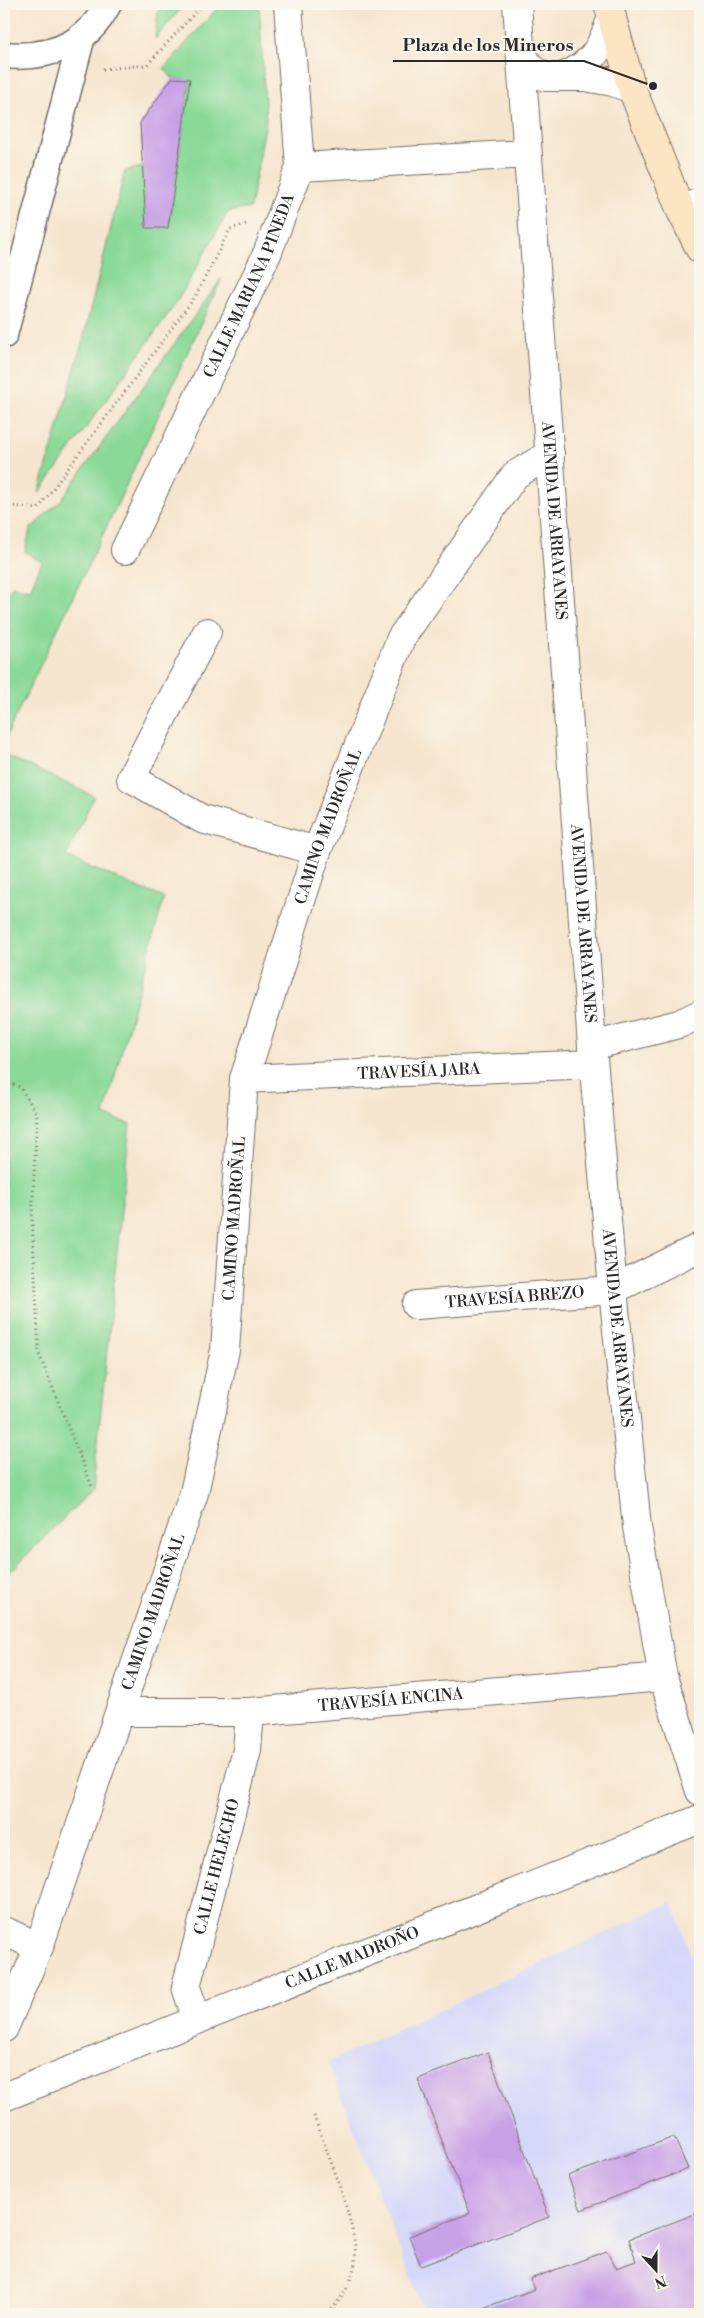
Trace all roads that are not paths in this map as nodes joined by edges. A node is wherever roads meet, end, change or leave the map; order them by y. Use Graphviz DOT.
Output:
graph roads {
  1 [pos="108,4"];
  2 [pos="288,4"];
  3 [pos="517,4"];
  4 [pos="610,11"];
  5 [pos="82,36"];
  6 [pos="519,48"];
  7 [pos="4,55"];
  8 [pos="562,77"];
  9 [pos="632,88"];
  10 [pos="526,154"];
  11 [pos="300,167"];
  12 [pos="691,206"];
  13 [pos="700,249"];
  14 [pos="4,335"];
  15 [pos="550,454"];
  16 [pos="125,550"];
  17 [pos="207,632"];
  18 [pos="317,851"];
  19 [pos="700,1014"];
  20 [pos="592,1055"];
  21 [pos="244,1078"];
  22 [pos="700,1247"];
  23 [pos="613,1290"];
  24 [pos="416,1305"];
  25 [pos="662,1677"];
  26 [pos="120,1712"];
  27 [pos="250,1712"];
  28 [pos="700,1791"];
  29 [pos="700,1819"];
  30 [pos="4,1931"];
  31 [pos="39,1947"];
  32 [pos="197,2020"];
  33 [pos="4,2028"];
  34 [pos="4,2097"];
  1 -- 5 [label="street"];
  2 -- 11 [label="street, CALLE MARIANA PINEDA"];
  3 -- 6 [label="street, AVENIDA DE ARRAYANES"];
  4 -- 8 [label="street"];
  4 -- 9 [label="main road"];
  5 -- 7 [label="street"];
  5 -- 14 [label="street"];
  6 -- 8 [label="street"];
  6 -- 10 [label="street, AVENIDA DE ARRAYANES"];
  8 -- 9 [label="street"];
  9 -- 12 [label="main road"];
  10 -- 11 [label="street"];
  10 -- 15 [label="street, AVENIDA DE ARRAYANES"];
  11 -- 16 [label="street, CALLE MARIANA PINEDA"];
  12 -- 13 [label="main road"];
  15 -- 18 [label="street, CAMINO MADROÑAL"];
  15 -- 20 [label="street, AVENIDA DE ARRAYANES"];
  17 -- 18 [label="street"];
  18 -- 21 [label="street, CAMINO MADROÑAL"];
  19 -- 20 [label="street, TRAVESÍA JARA"];
  20 -- 21 [label="street, TRAVESÍA JARA"];
  20 -- 23 [label="street, AVENIDA DE ARRAYANES"];
  21 -- 26 [label="street, CAMINO MADROÑAL"];
  22 -- 23 [label="street"];
  23 -- 24 [label="street, TRAVESÍA BREZO"];
  23 -- 25 [label="street, AVENIDA DE ARRAYANES"];
  25 -- 27 [label="street, TRAVESÍA ENCINA"];
  25 -- 28 [label="street, AVENIDA DE ARRAYANES"];
  26 -- 27 [label="street, TRAVESÍA ENCINA"];
  26 -- 31 [label="street, CAMINO MADROÑAL"];
  27 -- 32 [label="street, CALLE HELECHO"];
  29 -- 32 [label="street, CALLE MADROÑO"];
  30 -- 31 [label="street"];
  31 -- 33 [label="street, CAMINO MADROÑAL"];
  32 -- 34 [label="street, CALLE MADROÑO"];
}
